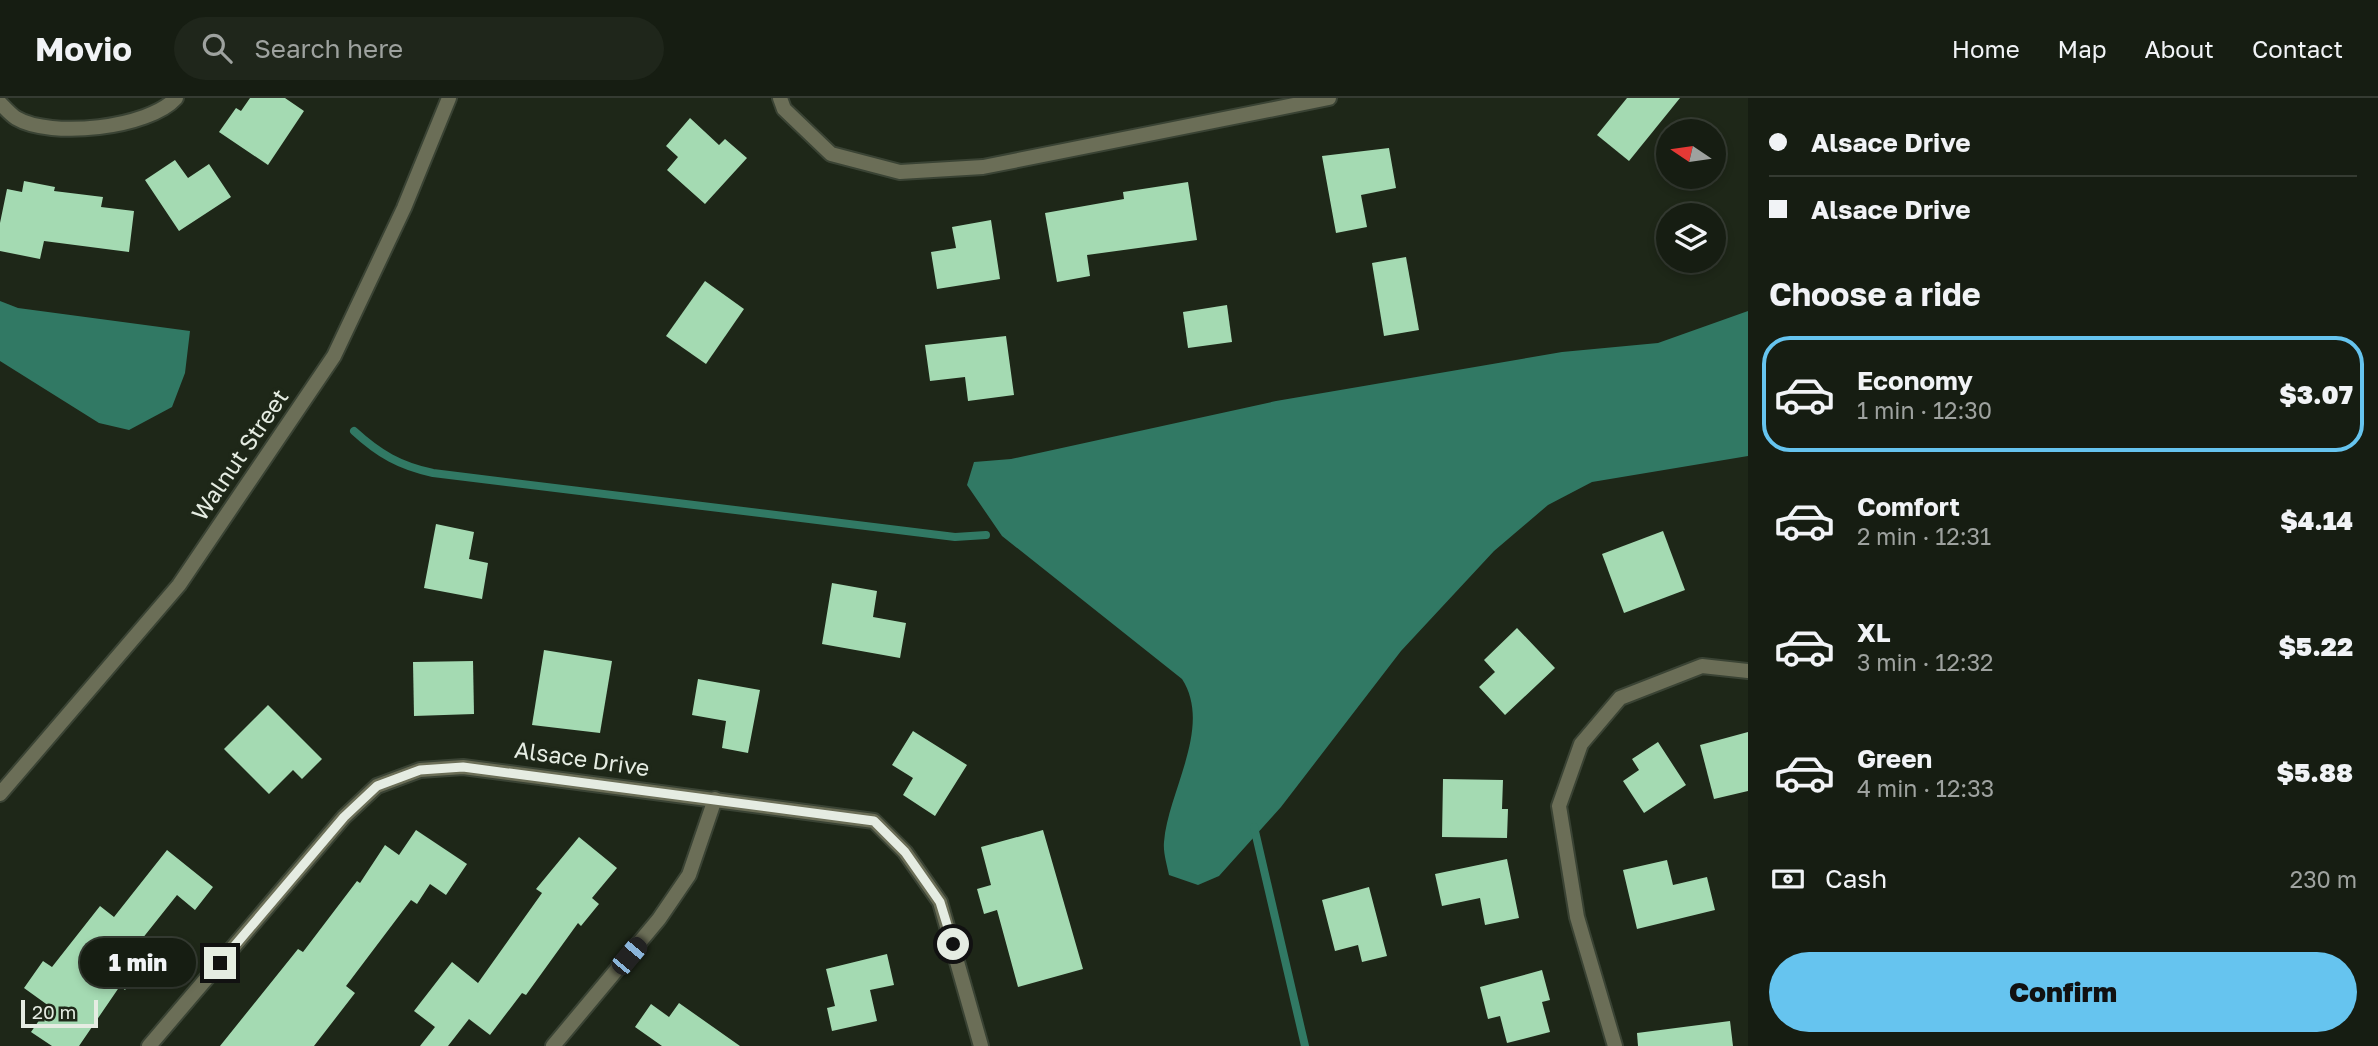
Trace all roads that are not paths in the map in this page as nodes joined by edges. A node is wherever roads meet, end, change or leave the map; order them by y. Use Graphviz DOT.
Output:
graph roads {
  1 [pos="176,98"];
  2 [pos="449,98"];
  3 [pos="780,98"];
  4 [pos="1329,98"];
  5 [pos="0,103"];
  6 [pos="1748,671"];
  7 [pos="0,794"];
  8 [pos="715,799"];
  9 [pos="149,1046"];
  10 [pos="553,1046"];
  11 [pos="981,1046"];
  12 [pos="1615,1046"];
  1 -- 5 [label="street"];
  2 -- 7 [label="street, Walnut Street"];
  3 -- 4 [label="street"];
  6 -- 12 [label="street"];
  8 -- 9 [label="street, Alsace Drive"];
  8 -- 10 [label="street"];
  8 -- 11 [label="street, Alsace Drive"];
}
